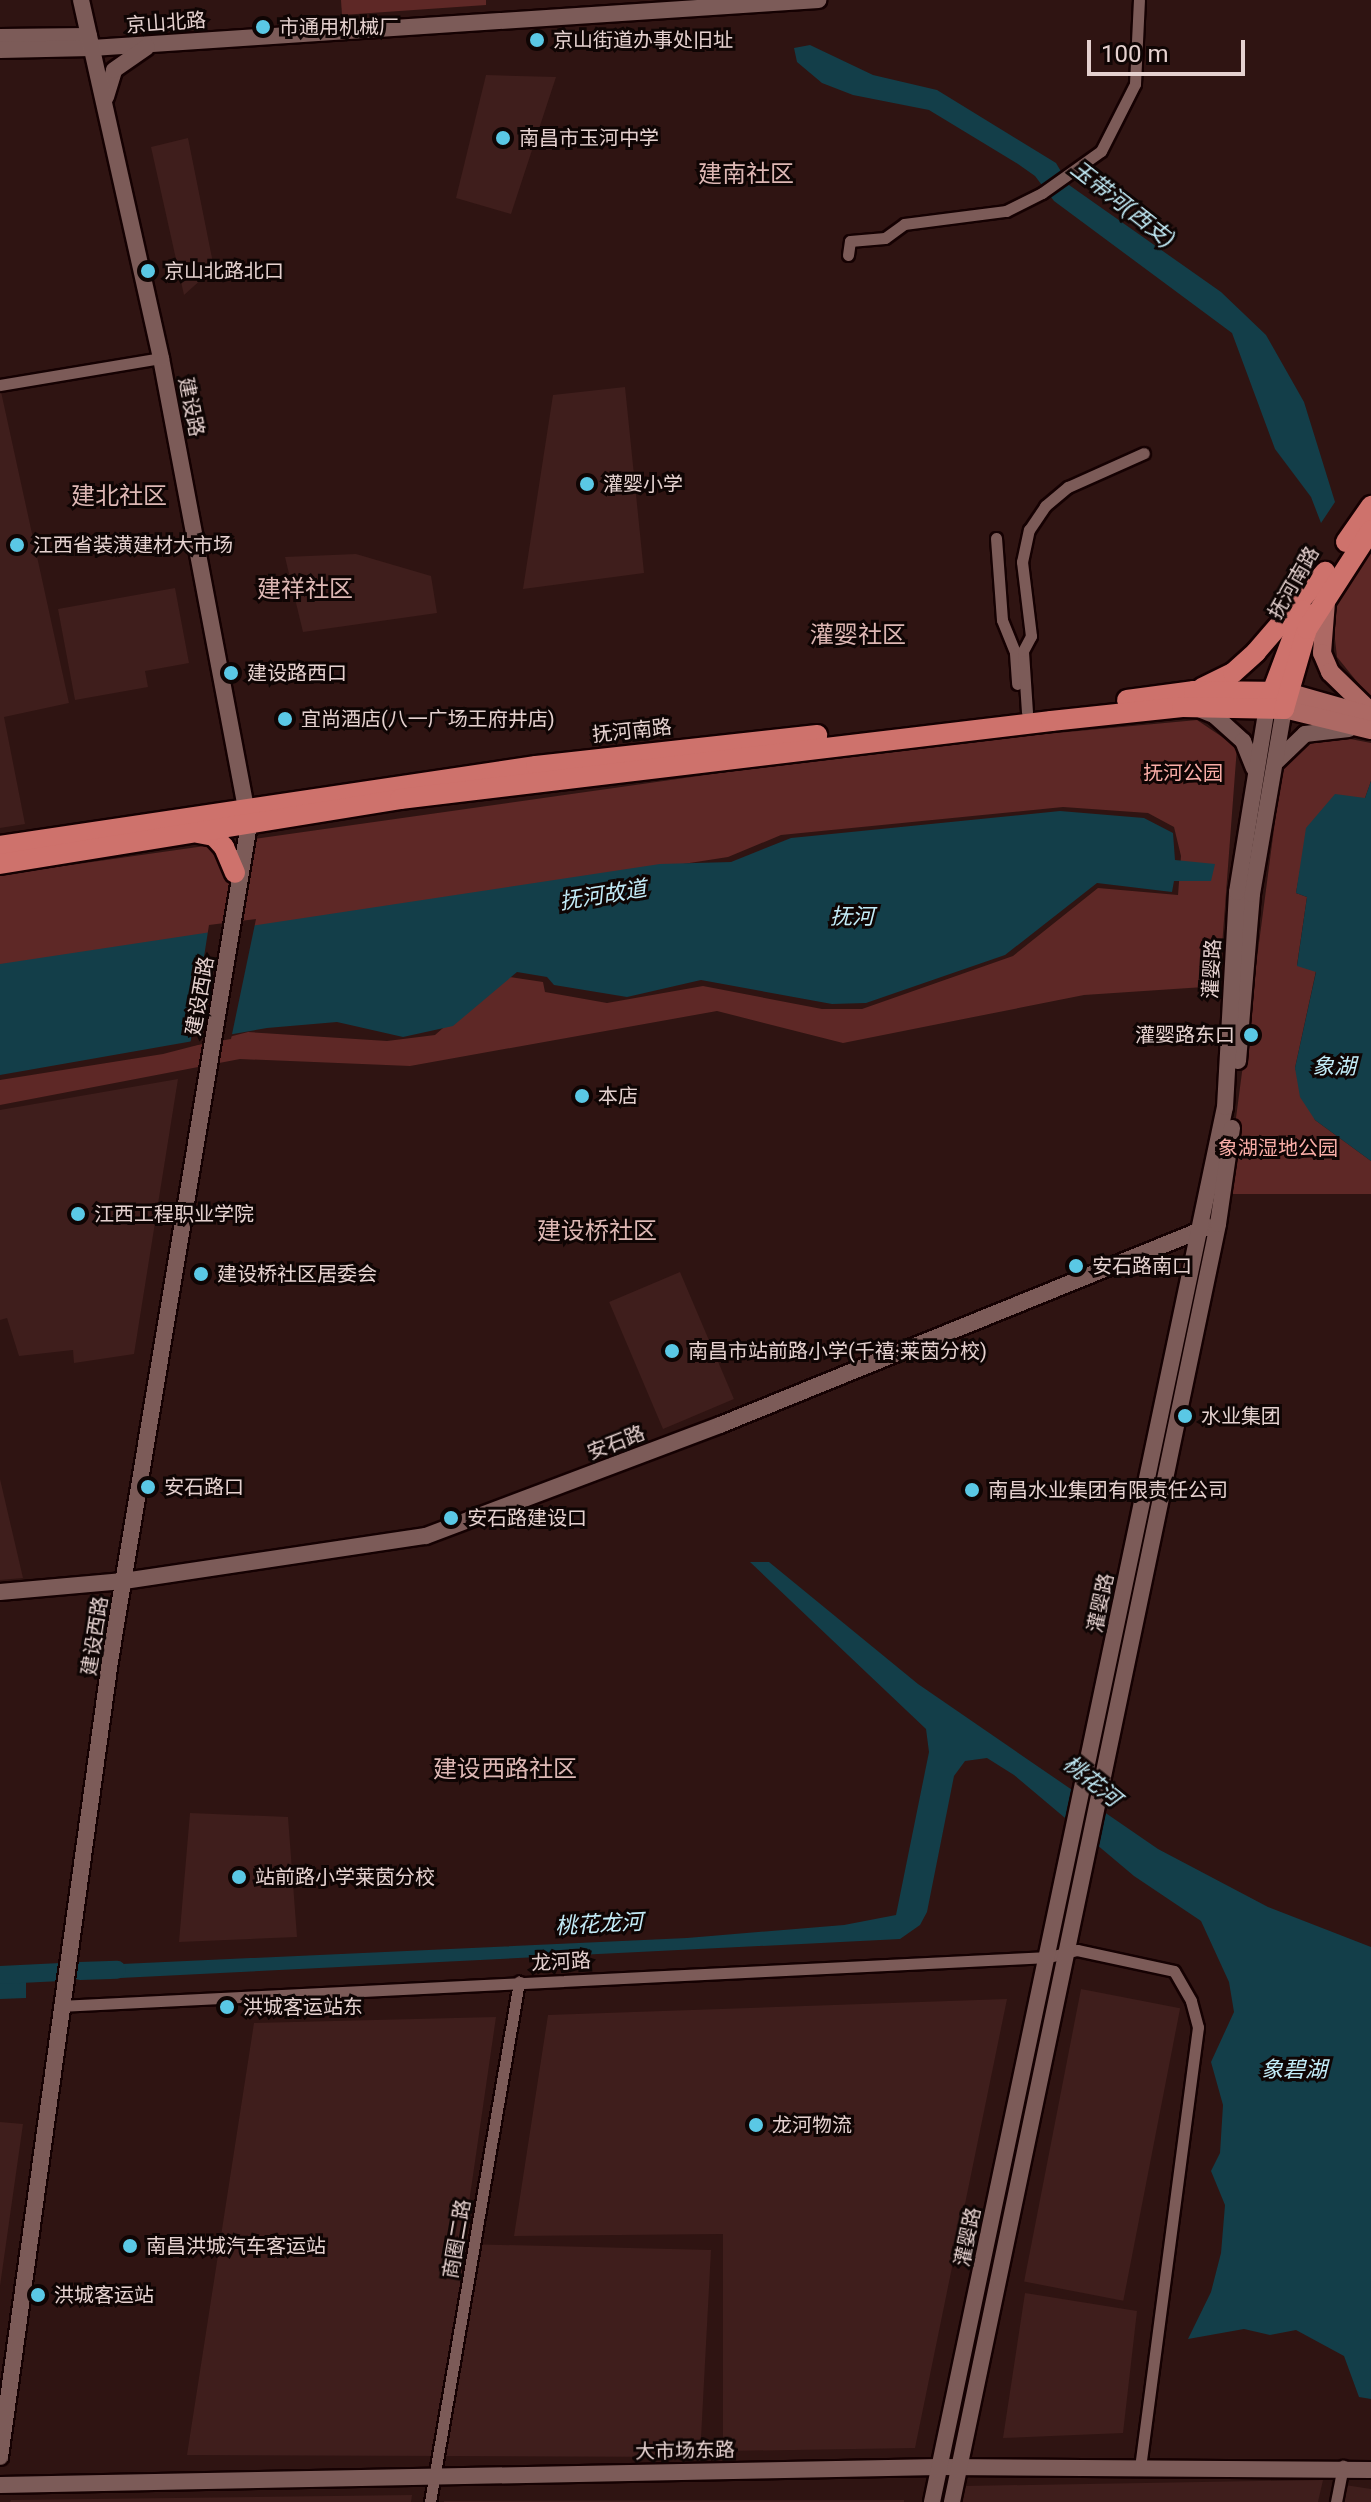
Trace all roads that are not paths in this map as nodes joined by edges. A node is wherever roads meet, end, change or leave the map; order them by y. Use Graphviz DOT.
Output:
graph roads {
  1 [pos="81,0"];
  2 [pos="818,0"];
  3 [pos="1139,0"];
  4 [pos="673,5"];
  5 [pos="0,37"];
  6 [pos="90,42"];
  7 [pos="152,44"];
  8 [pos="0,50"];
  9 [pos="106,110"];
  10 [pos="848,255"];
  11 [pos="161,358"];
  12 [pos="0,385"];
  13 [pos="1144,453"];
  14 [pos="1371,506"];
  15 [pos="1371,530"];
  16 [pos="996,538"];
  17 [pos="1328,580"];
  18 [pos="1193,699"];
  19 [pos="1277,699"];
  20 [pos="1023,712"];
  21 [pos="1371,714"];
  22 [pos="1371,731"];
  23 [pos="1274,766"];
  24 [pos="1255,770"];
  25 [pos="244,817"];
  26 [pos="198,833"];
  27 [pos="0,846"];
  28 [pos="0,864"];
  29 [pos="239,874"];
  30 [pos="1210,1226"];
  31 [pos="120,1581"];
  32 [pos="0,1592"];
  33 [pos="1066,1954"];
  34 [pos="1049,1957"];
  35 [pos="519,1982"];
  36 [pos="62,2007"];
  37 [pos="0,2405"];
  38 [pos="0,2457"];
  39 [pos="1343,2466"];
  40 [pos="940,2467"];
  41 [pos="1140,2467"];
  42 [pos="962,2468"];
  43 [pos="1371,2470"];
  44 [pos="435,2475"];
  45 [pos="0,2485"];
  46 [pos="430,2502"];
  47 [pos="932,2502"];
  48 [pos="952,2502"];
  49 [pos="1336,2502"];
  1 -- 6 [label="main road, 建设路"];
  2 -- 4 [label="main road, 京山北路"];
  3 -- 10 [label="street"];
  4 -- 7 [label="main road, 京山北路"];
  5 -- 6 [label="main road"];
  6 -- 7 [label="main road, 京山北路"];
  6 -- 8 [label="main road"];
  6 -- 9 [label="main road, 建设路"];
  7 -- 9 [label="main road"];
  9 -- 11 [label="main road, 建设路"];
  11 -- 12 [label="street"];
  11 -- 25 [label="main road, 建设路"];
  13 -- 20 [label="street"];
  14 -- 17 [label="highway, 抚河南路"];
  15 -- 17 [label="highway, 抚河南路"];
  16 -- 20 [label="street"];
  17 -- 18 [label="highway"];
  17 -- 19 [label="highway, 抚河南路"];
  17 -- 21 [label="main road"];
  18 -- 19 [label="highway, 抚河南路"];
  18 -- 20 [label="highway, 抚河南路"];
  18 -- 24 [label="main road"];
  18 -- 25 [label="highway, 抚河南路"];
  19 -- 21 [label="main road"];
  19 -- 22 [label="main road"];
  19 -- 23 [label="main road, 灌婴路"];
  19 -- 24 [label="main road, 灌婴路"];
  20 -- 25 [label="highway, 抚河南路"];
  22 -- 23 [label="main road"];
  23 -- 30 [label="main road, 灌婴路"];
  24 -- 30 [label="main road, 灌婴路"];
  25 -- 26 [label="highway, 抚河南路"];
  25 -- 27 [label="highway, 抚河南路"];
  25 -- 29 [label="main road, 建设西路"];
  26 -- 28 [label="highway, 抚河南路"];
  26 -- 29 [label="highway"];
  29 -- 31 [label="main road, 建设西路"];
  30 -- 31 [label="main road, 安石路"];
  30 -- 33 [label="main road, 灌婴路"];
  30 -- 34 [label="main road, 灌婴路"];
  31 -- 32 [label="main road, 安石路"];
  31 -- 36 [label="main road, 建设西路"];
  33 -- 34 [label="street, 龙河路"];
  33 -- 41 [label="street, 龙河路"];
  33 -- 42 [label="main road, 灌婴路"];
  34 -- 35 [label="street, 龙河路"];
  34 -- 40 [label="main road, 灌婴路"];
  35 -- 36 [label="street, 龙河路"];
  35 -- 44 [label="street, 商圈二路"];
  36 -- 37 [label="main road, 建设西路"];
  36 -- 38 [label="main road, 建设西路"];
  39 -- 41 [label="main road, 大市场东路"];
  39 -- 43 [label="main road, 大市场东路"];
  39 -- 49 [label="street"];
  40 -- 42 [label="main road, 大市场东路"];
  40 -- 44 [label="main road, 大市场东路"];
  40 -- 47 [label="main road, 灌婴路"];
  41 -- 42 [label="main road, 大市场东路"];
  42 -- 48 [label="main road, 灌婴路"];
  44 -- 45 [label="main road, 大市场东路"];
  44 -- 46 [label="street, 商圈二路"];
}
